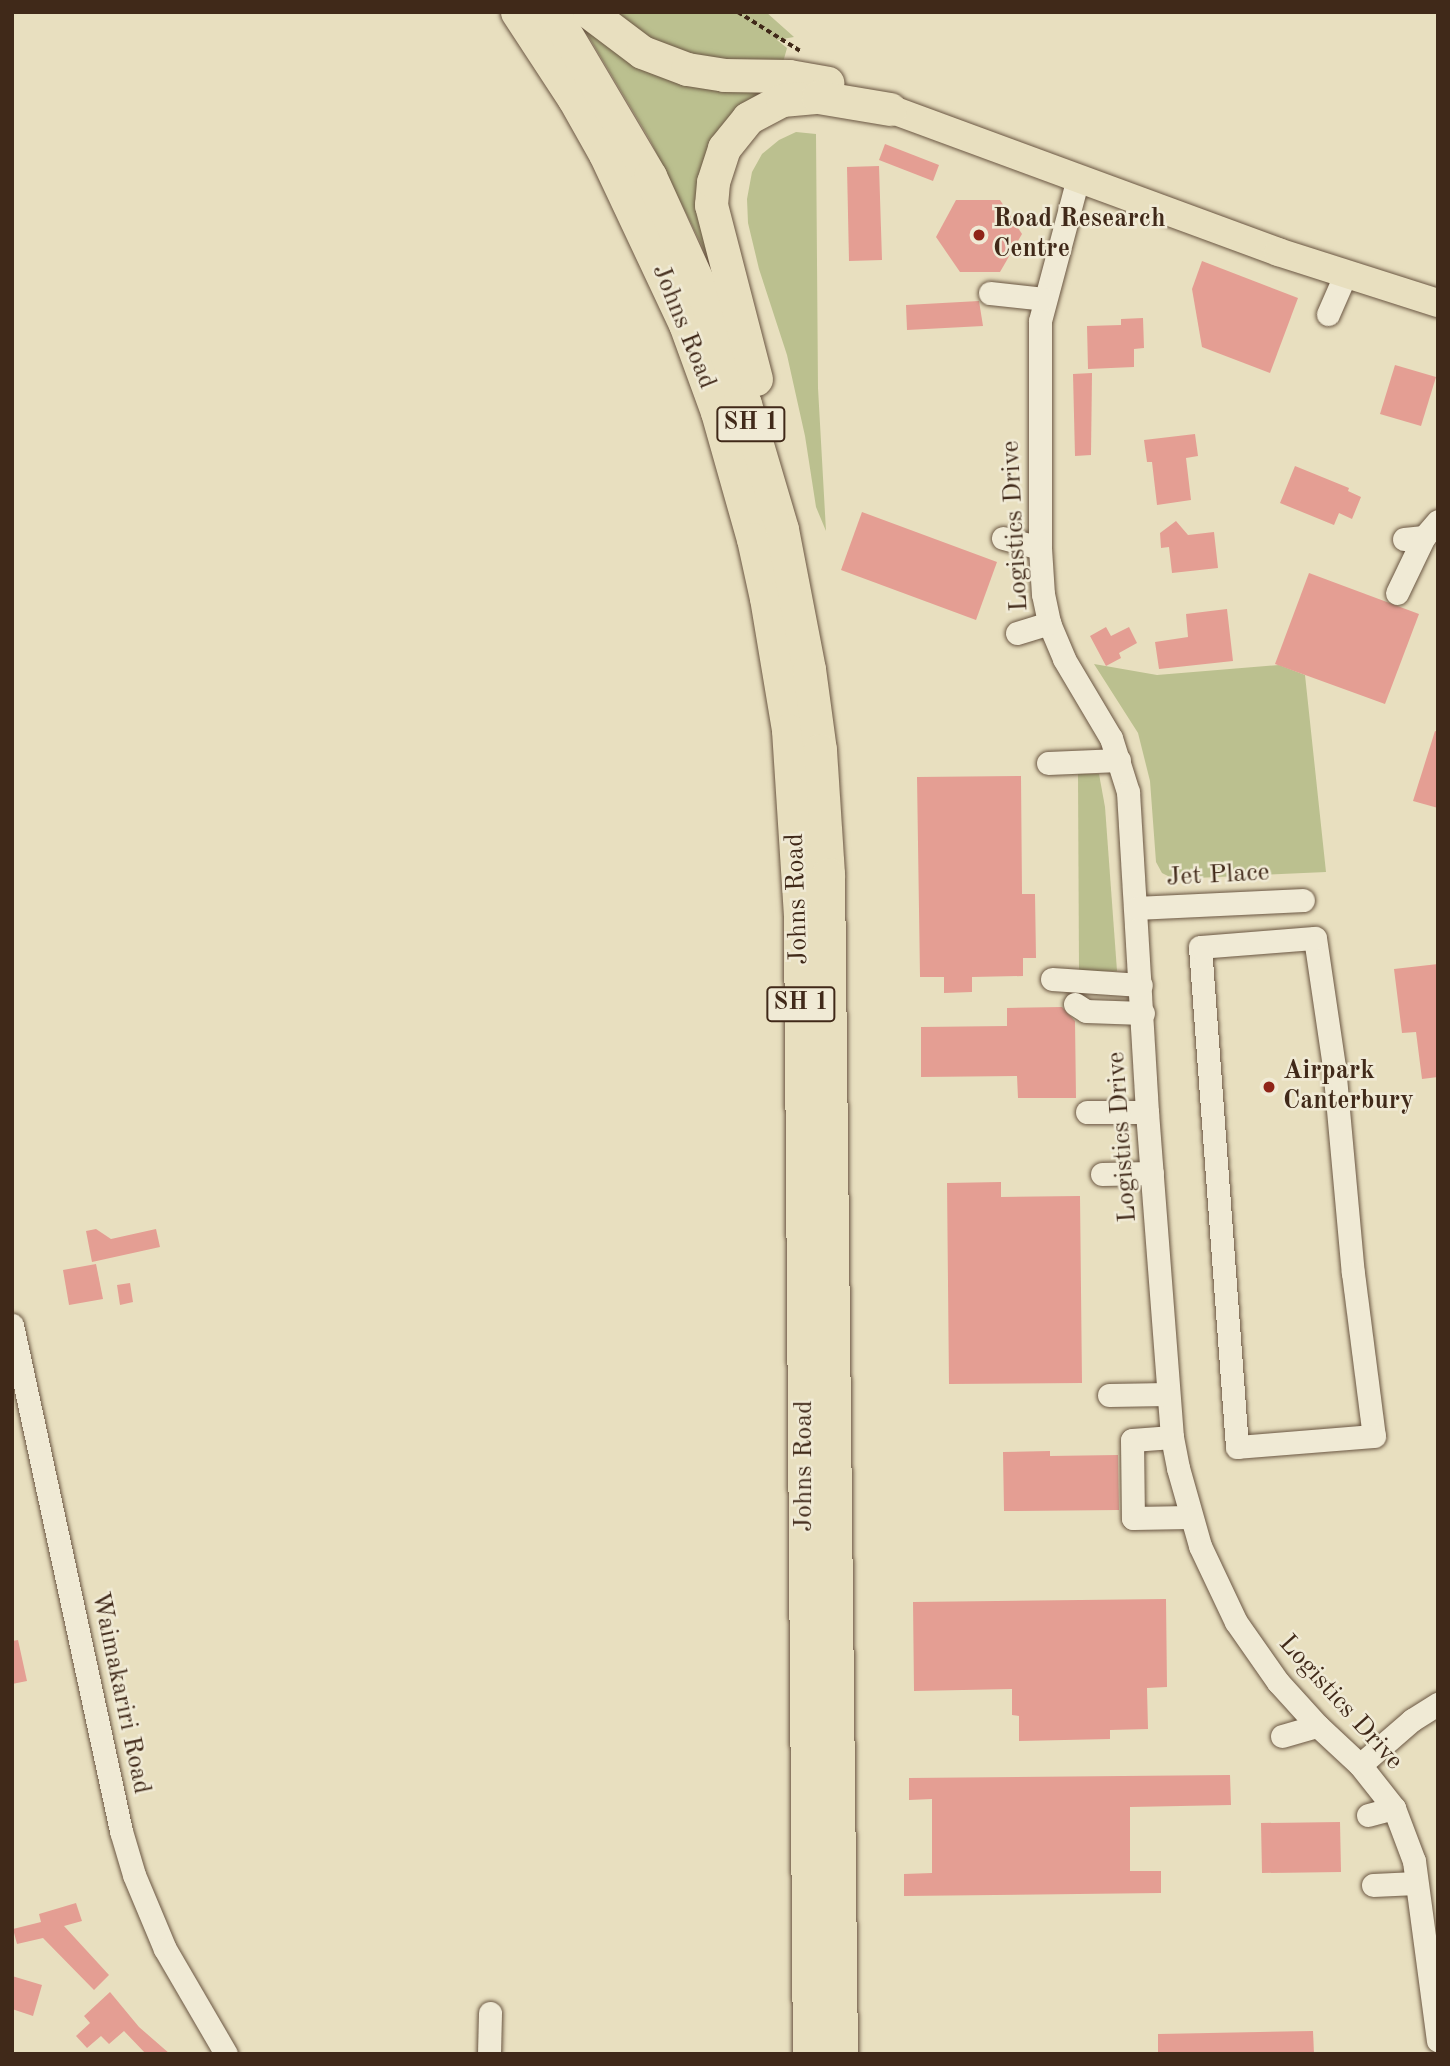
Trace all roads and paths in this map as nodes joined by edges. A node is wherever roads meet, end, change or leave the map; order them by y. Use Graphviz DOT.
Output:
graph roads {
  1 [pos="517,12"];
  2 [pos="553,12"];
  3 [pos="589,12"];
  4 [pos="890,109"];
  5 [pos="1078,178"];
  6 [pos="1345,275"];
  7 [pos="990,293"];
  8 [pos="1044,299"];
  9 [pos="1438,303"];
  10 [pos="1328,314"];
  11 [pos="1422,532"];
  12 [pos="1003,538"];
  13 [pos="1040,548"];
  14 [pos="1397,593"];
  15 [pos="1049,623"];
  16 [pos="1017,633"];
  17 [pos="1119,760"];
  18 [pos="1048,763"];
  19 [pos="828,874"];
  20 [pos="1303,900"];
  21 [pos="1136,908"];
  22 [pos="1200,947"];
  23 [pos="1052,979"];
  24 [pos="1141,985"];
  25 [pos="1074,1004"];
  26 [pos="1143,1013"];
  27 [pos="1087,1112"];
  28 [pos="1147,1112"];
  29 [pos="1152,1173"];
  30 [pos="1102,1174"];
  31 [pos="12,1325"];
  32 [pos="1168,1394"];
  33 [pos="1108,1395"];
  34 [pos="1172,1437"];
  35 [pos="1190,1517"];
  36 [pos="1438,1704"];
  37 [pos="1318,1727"];
  38 [pos="1282,1735"];
  39 [pos="1360,1765"];
  40 [pos="1394,1808"];
  41 [pos="1368,1815"];
  42 [pos="1416,1883"];
  43 [pos="1373,1885"];
  44 [pos="490,2012"];
  45 [pos="1438,2040"];
  46 [pos="226,2054"];
  47 [pos="489,2054"];
  48 [pos="809,2054"];
  49 [pos="841,2054"];
  1 -- 48 [label="highway, Johns Road / SH 1"];
  2 -- 19 [label="highway, Johns Road / SH 1"];
  3 -- 4 [label="highway"];
  4 -- 5 [label="main road"];
  4 -- 19 [label="highway"];
  5 -- 6 [label="main road"];
  5 -- 8 [label="street, Logistics Drive"];
  6 -- 9 [label="main road"];
  6 -- 10 [label="street"];
  7 -- 8 [label="street"];
  8 -- 13 [label="street, Logistics Drive"];
  11 -- 14 [label="street"];
  12 -- 13 [label="street"];
  13 -- 15 [label="street, Logistics Drive"];
  15 -- 16 [label="street"];
  15 -- 17 [label="street, Logistics Drive"];
  17 -- 18 [label="street"];
  17 -- 21 [label="street, Logistics Drive"];
  19 -- 49 [label="highway, Johns Road / SH 1"];
  20 -- 21 [label="street, Jet Place"];
  21 -- 24 [label="street, Logistics Drive"];
  22 -- 22 [label="street"];
  23 -- 24 [label="street"];
  24 -- 26 [label="street, Logistics Drive"];
  25 -- 26 [label="street"];
  26 -- 28 [label="street, Logistics Drive"];
  27 -- 28 [label="street"];
  28 -- 29 [label="street, Logistics Drive"];
  29 -- 30 [label="street"];
  29 -- 32 [label="street, Logistics Drive"];
  31 -- 46 [label="street, Waimakariri Road"];
  32 -- 33 [label="street"];
  32 -- 34 [label="street, Logistics Drive"];
  34 -- 35 [label="street, Logistics Drive"];
  34 -- 35 [label="street"];
  35 -- 37 [label="street, Logistics Drive"];
  36 -- 39 [label="street"];
  37 -- 38 [label="street"];
  37 -- 39 [label="street, Logistics Drive"];
  39 -- 40 [label="street, Logistics Drive"];
  40 -- 41 [label="street"];
  40 -- 42 [label="street, Logistics Drive"];
  42 -- 43 [label="street"];
  42 -- 45 [label="street, Logistics Drive"];
  44 -- 47 [label="street"];
}
